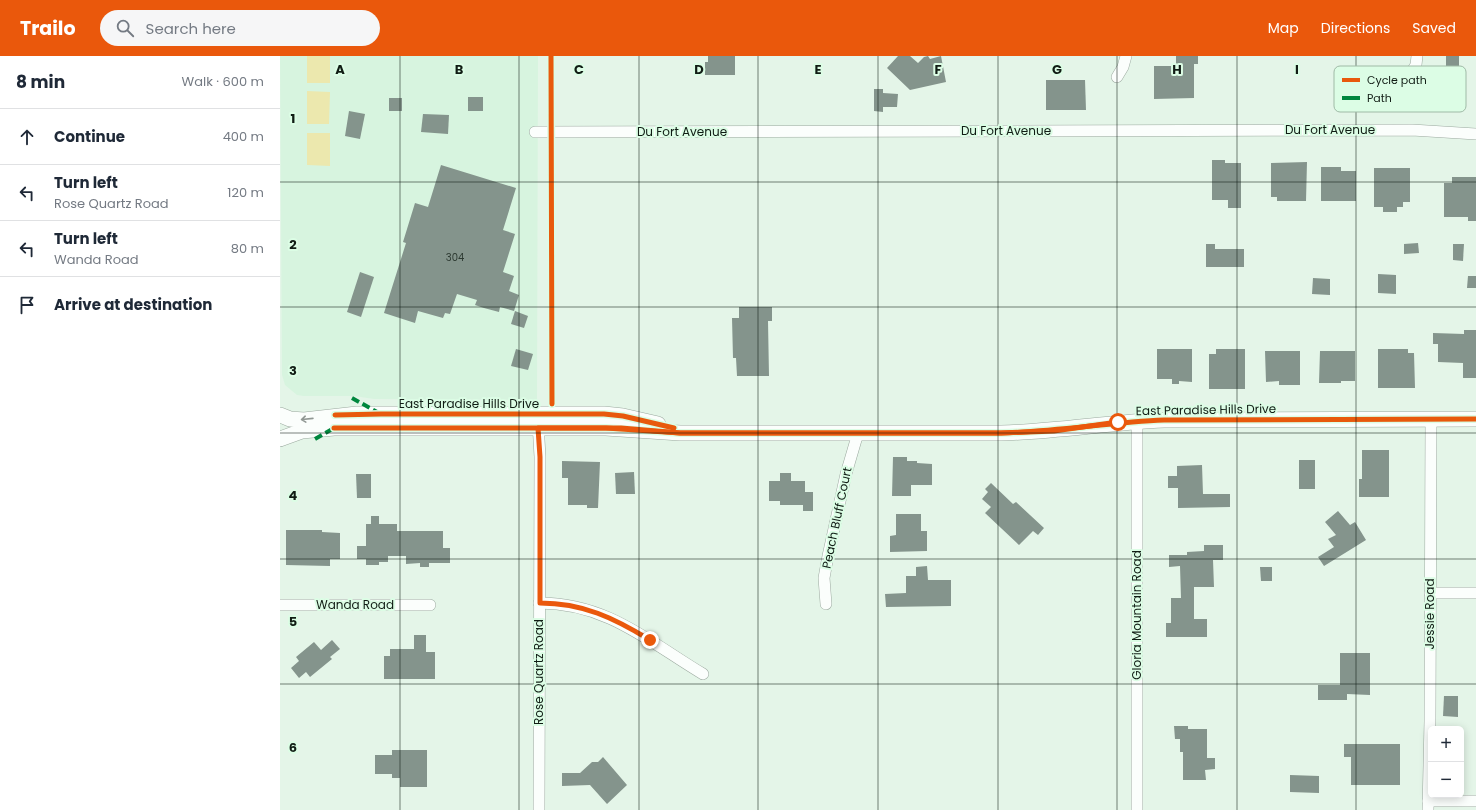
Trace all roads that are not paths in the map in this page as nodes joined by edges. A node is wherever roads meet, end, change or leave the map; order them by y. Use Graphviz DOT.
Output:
graph roads {
  1 [pos="1126,56"];
  2 [pos="1417,56"];
  3 [pos="1415,66"];
  4 [pos="1117,77"];
  5 [pos="535,132"];
  6 [pos="1476,134"];
  7 [pos="280,415"];
  8 [pos="1431,419"];
  9 [pos="1476,419"];
  10 [pos="538,421"];
  11 [pos="1137,421"];
  12 [pos="858,433"];
  13 [pos="280,439"];
  14 [pos="1430,593"];
  15 [pos="1476,593"];
  16 [pos="540,603"];
  17 [pos="826,604"];
  18 [pos="280,605"];
  19 [pos="430,605"];
  20 [pos="703,674"];
  21 [pos="1476,802"];
  22 [pos="1428,806"];
  23 [pos="539,810"];
  24 [pos="1137,810"];
  1 -- 4 [label="street"];
  2 -- 3 [label="street"];
  5 -- 6 [label="street, Du Fort Avenue"];
  10 -- 7 [label="main road, East Paradise Hills Drive, one-way"];
  8 -- 9 [label="main road, East Paradise Hills Drive"];
  8 -- 11 [label="main road, East Paradise Hills Drive"];
  8 -- 14 [label="street, Jessie Road"];
  10 -- 12 [label="main road, East Paradise Hills Drive"];
  10 -- 13 [label="main road, East Paradise Hills Drive"];
  10 -- 16 [label="street, Rose Quartz Road"];
  11 -- 12 [label="main road, East Paradise Hills Drive"];
  11 -- 24 [label="street, Gloria Mountain Road"];
  12 -- 17 [label="street, Peach Bluff Court"];
  14 -- 15 [label="street"];
  14 -- 22 [label="street, Jessie Road"];
  16 -- 20 [label="street"];
  16 -- 23 [label="street, Rose Quartz Road"];
  18 -- 19 [label="street, Wanda Road"];
  21 -- 22 [label="street"];
}
